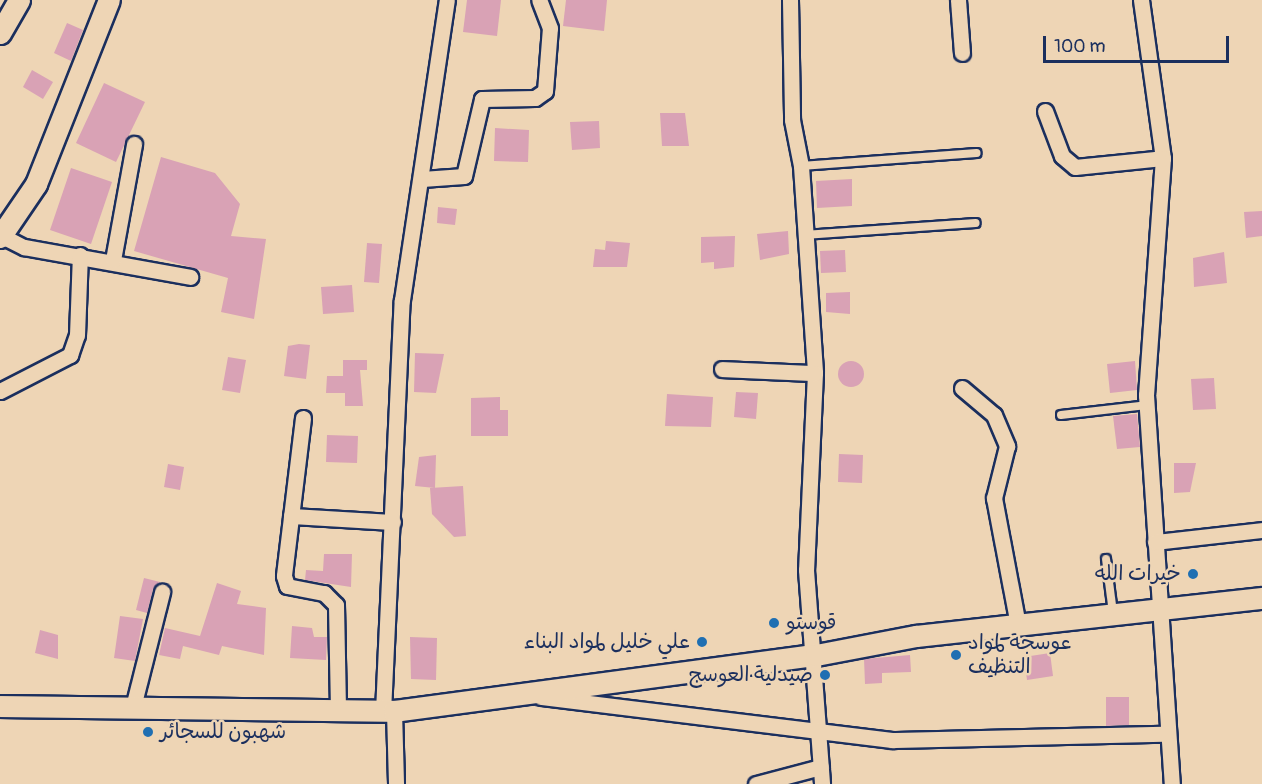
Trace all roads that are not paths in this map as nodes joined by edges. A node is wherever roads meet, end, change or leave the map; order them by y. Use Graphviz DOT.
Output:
graph roads {
  1 [pos="20,0"];
  2 [pos="109,0"];
  3 [pos="447,0"];
  4 [pos="539,0"];
  5 [pos="790,0"];
  6 [pos="958,0"];
  7 [pos="1141,0"];
  8 [pos="0,33"];
  9 [pos="962,53"];
  10 [pos="1045,111"];
  11 [pos="134,144"];
  12 [pos="977,153"];
  13 [pos="1163,158"];
  14 [pos="801,166"];
  15 [pos="422,179"];
  16 [pos="976,223"];
  17 [pos="803,235"];
  18 [pos="1,237"];
  19 [pos="80,255"];
  20 [pos="113,260"];
  21 [pos="190,277"];
  22 [pos="722,369"];
  23 [pos="815,373"];
  24 [pos="962,388"];
  25 [pos="0,391"];
  26 [pos="1148,405"];
  27 [pos="1061,415"];
  28 [pos="303,418"];
  29 [pos="291,516"];
  30 [pos="393,522"];
  31 [pos="1262,530"];
  32 [pos="1155,542"];
  33 [pos="1106,560"];
  34 [pos="162,592"];
  35 [pos="1262,598"];
  36 [pos="1159,609"];
  37 [pos="1113,613"];
  38 [pos="1018,626"];
  39 [pos="816,655"];
  40 [pos="520,695"];
  41 [pos="0,706"];
  42 [pos="133,707"];
  43 [pos="338,711"];
  44 [pos="389,711"];
  45 [pos="820,732"];
  46 [pos="1166,734"];
  47 [pos="821,767"];
  48 [pos="396,784"];
  49 [pos="756,784"];
  50 [pos="822,784"];
  51 [pos="1172,784"];
  1 -- 8 [label="street"];
  2 -- 18 [label="street"];
  3 -- 15 [label="street"];
  4 -- 15 [label="street"];
  5 -- 14 [label="street"];
  6 -- 9 [label="street"];
  7 -- 13 [label="street"];
  10 -- 13 [label="street"];
  11 -- 20 [label="street"];
  12 -- 14 [label="lane"];
  13 -- 26 [label="street"];
  14 -- 17 [label="street"];
  15 -- 30 [label="street"];
  16 -- 17 [label="lane"];
  17 -- 23 [label="street"];
  18 -- 19 [label="street"];
  19 -- 20 [label="street"];
  19 -- 25 [label="street"];
  20 -- 21 [label="street"];
  22 -- 23 [label="street"];
  23 -- 39 [label="street"];
  24 -- 38 [label="street"];
  26 -- 27 [label="lane"];
  26 -- 32 [label="street"];
  28 -- 29 [label="street"];
  29 -- 30 [label="street"];
  29 -- 43 [label="street"];
  30 -- 44 [label="street"];
  31 -- 32 [label="street"];
  32 -- 36 [label="street"];
  33 -- 37 [label="lane"];
  34 -- 42 [label="street"];
  35 -- 36 [label="street"];
  36 -- 37 [label="street"];
  36 -- 46 [label="street"];
  37 -- 38 [label="street"];
  38 -- 39 [label="street"];
  39 -- 40 [label="street"];
  39 -- 45 [label="street"];
  40 -- 44 [label="street"];
  40 -- 45 [label="street"];
  41 -- 42 [label="street"];
  42 -- 43 [label="street"];
  43 -- 44 [label="street"];
  44 -- 48 [label="street"];
  45 -- 46 [label="street"];
  45 -- 47 [label="street"];
  46 -- 51 [label="street"];
  47 -- 49 [label="street"];
  47 -- 50 [label="street"];
}
